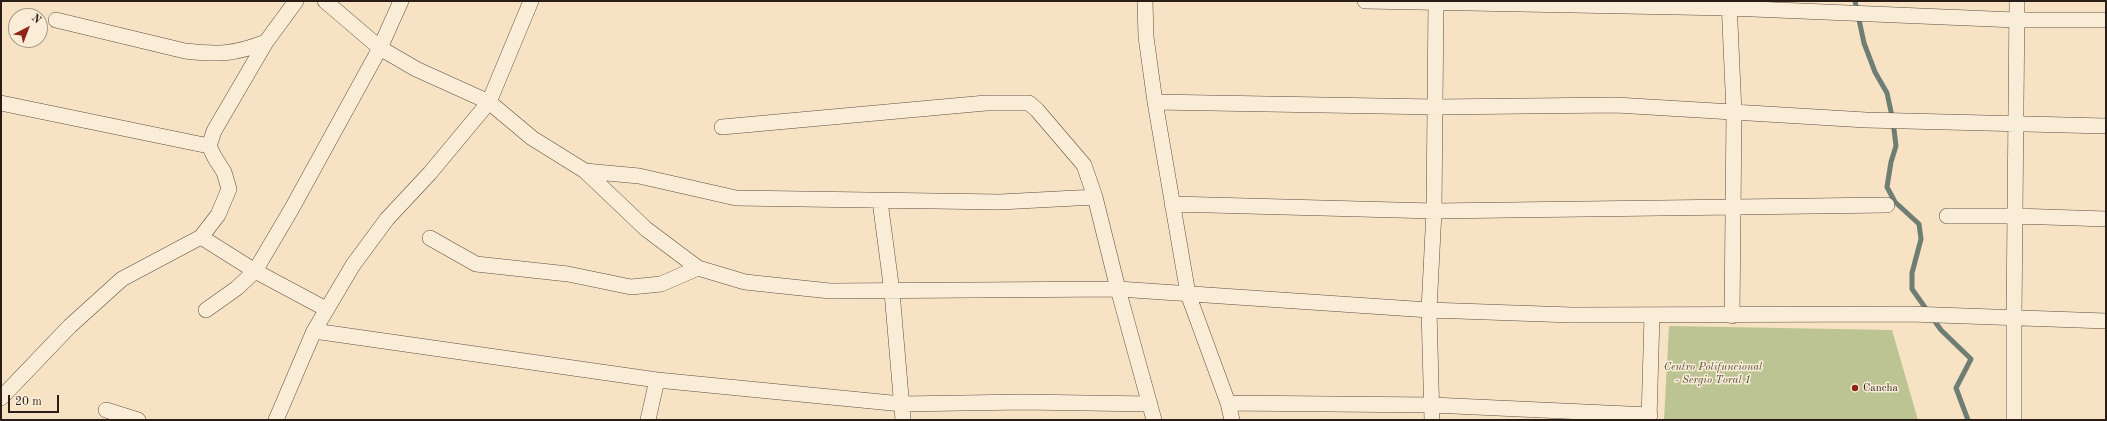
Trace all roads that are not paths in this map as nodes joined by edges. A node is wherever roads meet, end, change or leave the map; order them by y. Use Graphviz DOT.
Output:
graph roads {
  1 [pos="296,1"];
  2 [pos="325,1"];
  3 [pos="401,1"];
  4 [pos="531,1"];
  5 [pos="1145,1"];
  6 [pos="1365,1"];
  7 [pos="2018,1"];
  8 [pos="1436,2"];
  9 [pos="1729,4"];
  10 [pos="56,20"];
  11 [pos="2016,20"];
  12 [pos="2106,20"];
  13 [pos="266,42"];
  14 [pos="380,48"];
  15 [pos="489,102"];
  16 [pos="1155,102"];
  17 [pos="1,103"];
  18 [pos="1436,107"];
  19 [pos="1734,112"];
  20 [pos="2015,124"];
  21 [pos="722,126"];
  22 [pos="2106,126"];
  23 [pos="210,146"];
  24 [pos="584,171"];
  25 [pos="1095,197"];
  26 [pos="880,201"];
  27 [pos="1172,204"];
  28 [pos="1887,205"];
  29 [pos="1733,208"];
  30 [pos="1434,211"];
  31 [pos="1947,216"];
  32 [pos="2015,216"];
  33 [pos="2106,220"];
  34 [pos="201,237"];
  35 [pos="430,238"];
  36 [pos="698,268"];
  37 [pos="255,271"];
  38 [pos="1118,289"];
  39 [pos="892,292"];
  40 [pos="1188,294"];
  41 [pos="326,309"];
  42 [pos="206,310"];
  43 [pos="1429,310"];
  44 [pos="1652,315"];
  45 [pos="1732,316"];
  46 [pos="2014,318"];
  47 [pos="2106,321"];
  48 [pos="314,331"];
  49 [pos="656,380"];
  50 [pos="1,397"];
  51 [pos="1228,403"];
  52 [pos="902,404"];
  53 [pos="1150,404"];
  54 [pos="106,410"];
  55 [pos="1432,413"];
  56 [pos="1650,418"];
  57 [pos="138,420"];
  58 [pos="276,420"];
  59 [pos="648,420"];
  60 [pos="903,420"];
  61 [pos="1154,420"];
  62 [pos="1232,420"];
  63 [pos="2014,420"];
  1 -- 13 [label="street"];
  2 -- 14 [label="street"];
  3 -- 14 [label="street"];
  4 -- 15 [label="street"];
  5 -- 16 [label="street"];
  6 -- 8 [label="street"];
  7 -- 11 [label="street"];
  8 -- 9 [label="street"];
  8 -- 18 [label="street"];
  9 -- 11 [label="street"];
  9 -- 19 [label="street"];
  10 -- 13 [label="street"];
  11 -- 12 [label="street"];
  11 -- 20 [label="street"];
  13 -- 23 [label="street"];
  14 -- 15 [label="street"];
  14 -- 37 [label="street"];
  15 -- 24 [label="street"];
  15 -- 41 [label="street"];
  16 -- 18 [label="street"];
  16 -- 27 [label="street"];
  17 -- 23 [label="street"];
  18 -- 19 [label="street"];
  18 -- 30 [label="street"];
  19 -- 20 [label="street"];
  19 -- 29 [label="street"];
  20 -- 22 [label="street"];
  20 -- 32 [label="street"];
  21 -- 25 [label="street"];
  23 -- 34 [label="street"];
  24 -- 26 [label="street"];
  24 -- 36 [label="street"];
  25 -- 26 [label="street"];
  25 -- 38 [label="street"];
  26 -- 39 [label="street"];
  27 -- 30 [label="street"];
  27 -- 40 [label="street"];
  28 -- 29 [label="street"];
  29 -- 30 [label="street"];
  29 -- 45 [label="street"];
  30 -- 43 [label="street"];
  31 -- 32 [label="street"];
  32 -- 33 [label="street"];
  32 -- 46 [label="street"];
  34 -- 37 [label="street"];
  34 -- 50 [label="street"];
  35 -- 36 [label="street"];
  36 -- 39 [label="street"];
  37 -- 41 [label="street"];
  37 -- 42 [label="street"];
  38 -- 39 [label="street"];
  38 -- 40 [label="street"];
  38 -- 53 [label="street"];
  39 -- 52 [label="street"];
  40 -- 43 [label="street"];
  40 -- 51 [label="street"];
  41 -- 48 [label="street"];
  43 -- 44 [label="street"];
  43 -- 55 [label="street"];
  44 -- 45 [label="street"];
  44 -- 56 [label="street"];
  45 -- 46 [label="street"];
  46 -- 47 [label="street"];
  46 -- 63 [label="street"];
  48 -- 49 [label="street"];
  48 -- 58 [label="street"];
  49 -- 52 [label="street"];
  49 -- 59 [label="street"];
  51 -- 55 [label="street"];
  51 -- 62 [label="street"];
  52 -- 53 [label="street"];
  52 -- 60 [label="street"];
  53 -- 61 [label="street"];
  54 -- 57 [label="street"];
  55 -- 56 [label="street"];
}
